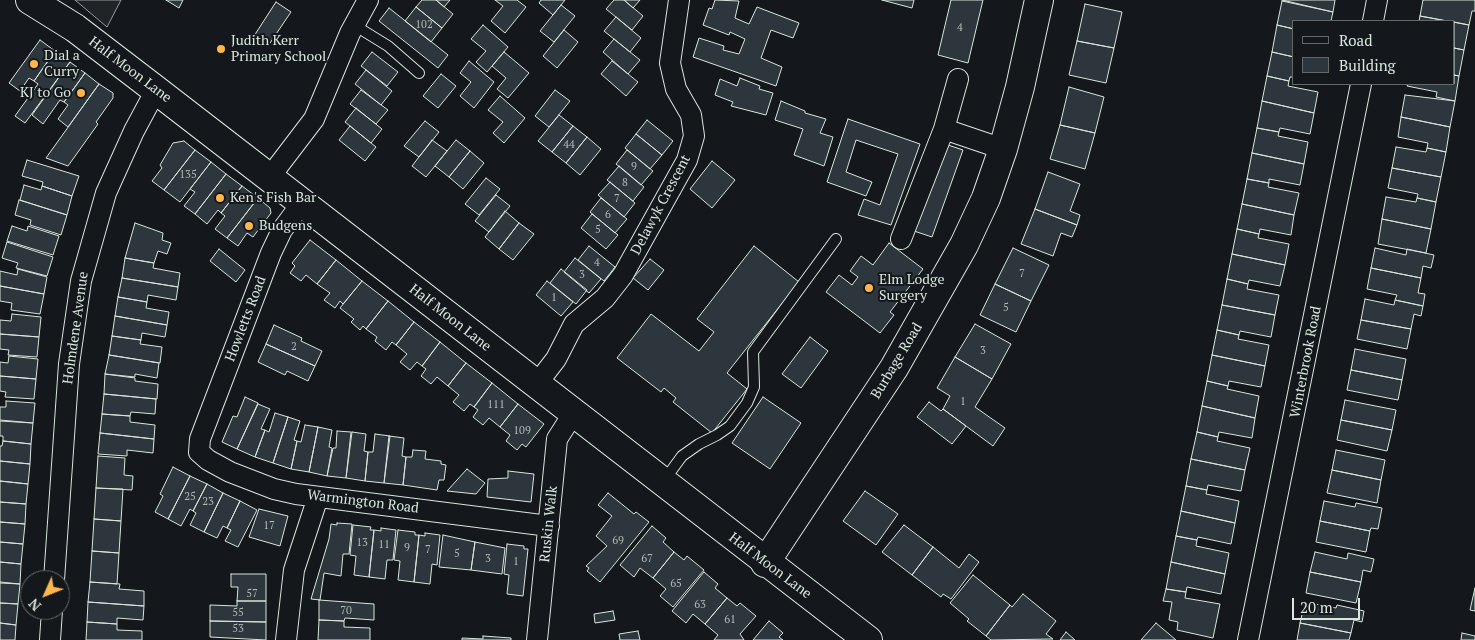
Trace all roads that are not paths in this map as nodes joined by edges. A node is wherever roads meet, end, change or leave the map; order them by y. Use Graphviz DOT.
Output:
graph roads {
  1 [pos="30,0"];
  2 [pos="368,0"];
  3 [pos="679,0"];
  4 [pos="1039,0"];
  5 [pos="1377,0"];
  6 [pos="1373,20"];
  7 [pos="354,25"];
  8 [pos="419,73"];
  9 [pos="958,79"];
  10 [pos="1361,85"];
  11 [pos="156,90"];
  12 [pos="944,129"];
  13 [pos="1004,149"];
  14 [pos="269,178"];
  15 [pos="302,203"];
  16 [pos="836,239"];
  17 [pos="901,239"];
  18 [pos="536,384"];
  19 [pos="573,414"];
  20 [pos="200,439"];
  21 [pos="663,483"];
  22 [pos="318,498"];
  23 [pos="549,526"];
  24 [pos="765,562"];
  25 [pos="55,570"];
  26 [pos="51,620"];
  27 [pos="50,640"];
  28 [pos="286,640"];
  29 [pos="537,640"];
  30 [pos="868,640"];
  31 [pos="1248,640"];
  1 -- 11 [label="main road, Half Moon Lane"];
  2 -- 7 [label="street"];
  3 -- 18 [label="street, Delawyk Crescent"];
  4 -- 13 [label="main road, Burbage Road"];
  5 -- 6 [label="street"];
  7 -- 8 [label="lane"];
  7 -- 14 [label="street"];
  9 -- 12 [label="street"];
  10 -- 31 [label="street, Winterbrook Road"];
  11 -- 14 [label="main road, Half Moon Lane"];
  11 -- 25 [label="street, Holmdene Avenue"];
  12 -- 13 [label="street"];
  12 -- 17 [label="street"];
  13 -- 24 [label="main road, Burbage Road"];
  14 -- 15 [label="main road, Half Moon Lane"];
  15 -- 18 [label="main road, Half Moon Lane"];
  15 -- 20 [label="street, Howletts Road"];
  16 -- 21 [label="lane"];
  18 -- 19 [label="main road, Half Moon Lane"];
  19 -- 21 [label="main road, Half Moon Lane"];
  19 -- 23 [label="street, Ruskin Walk"];
  20 -- 22 [label="street, Warmington Road"];
  21 -- 24 [label="main road, Half Moon Lane"];
  22 -- 23 [label="street, Warmington Road"];
  22 -- 28 [label="street"];
  23 -- 29 [label="street, Ruskin Walk"];
  24 -- 30 [label="main road, Half Moon Lane"];
  26 -- 27 [label="street"];
}
